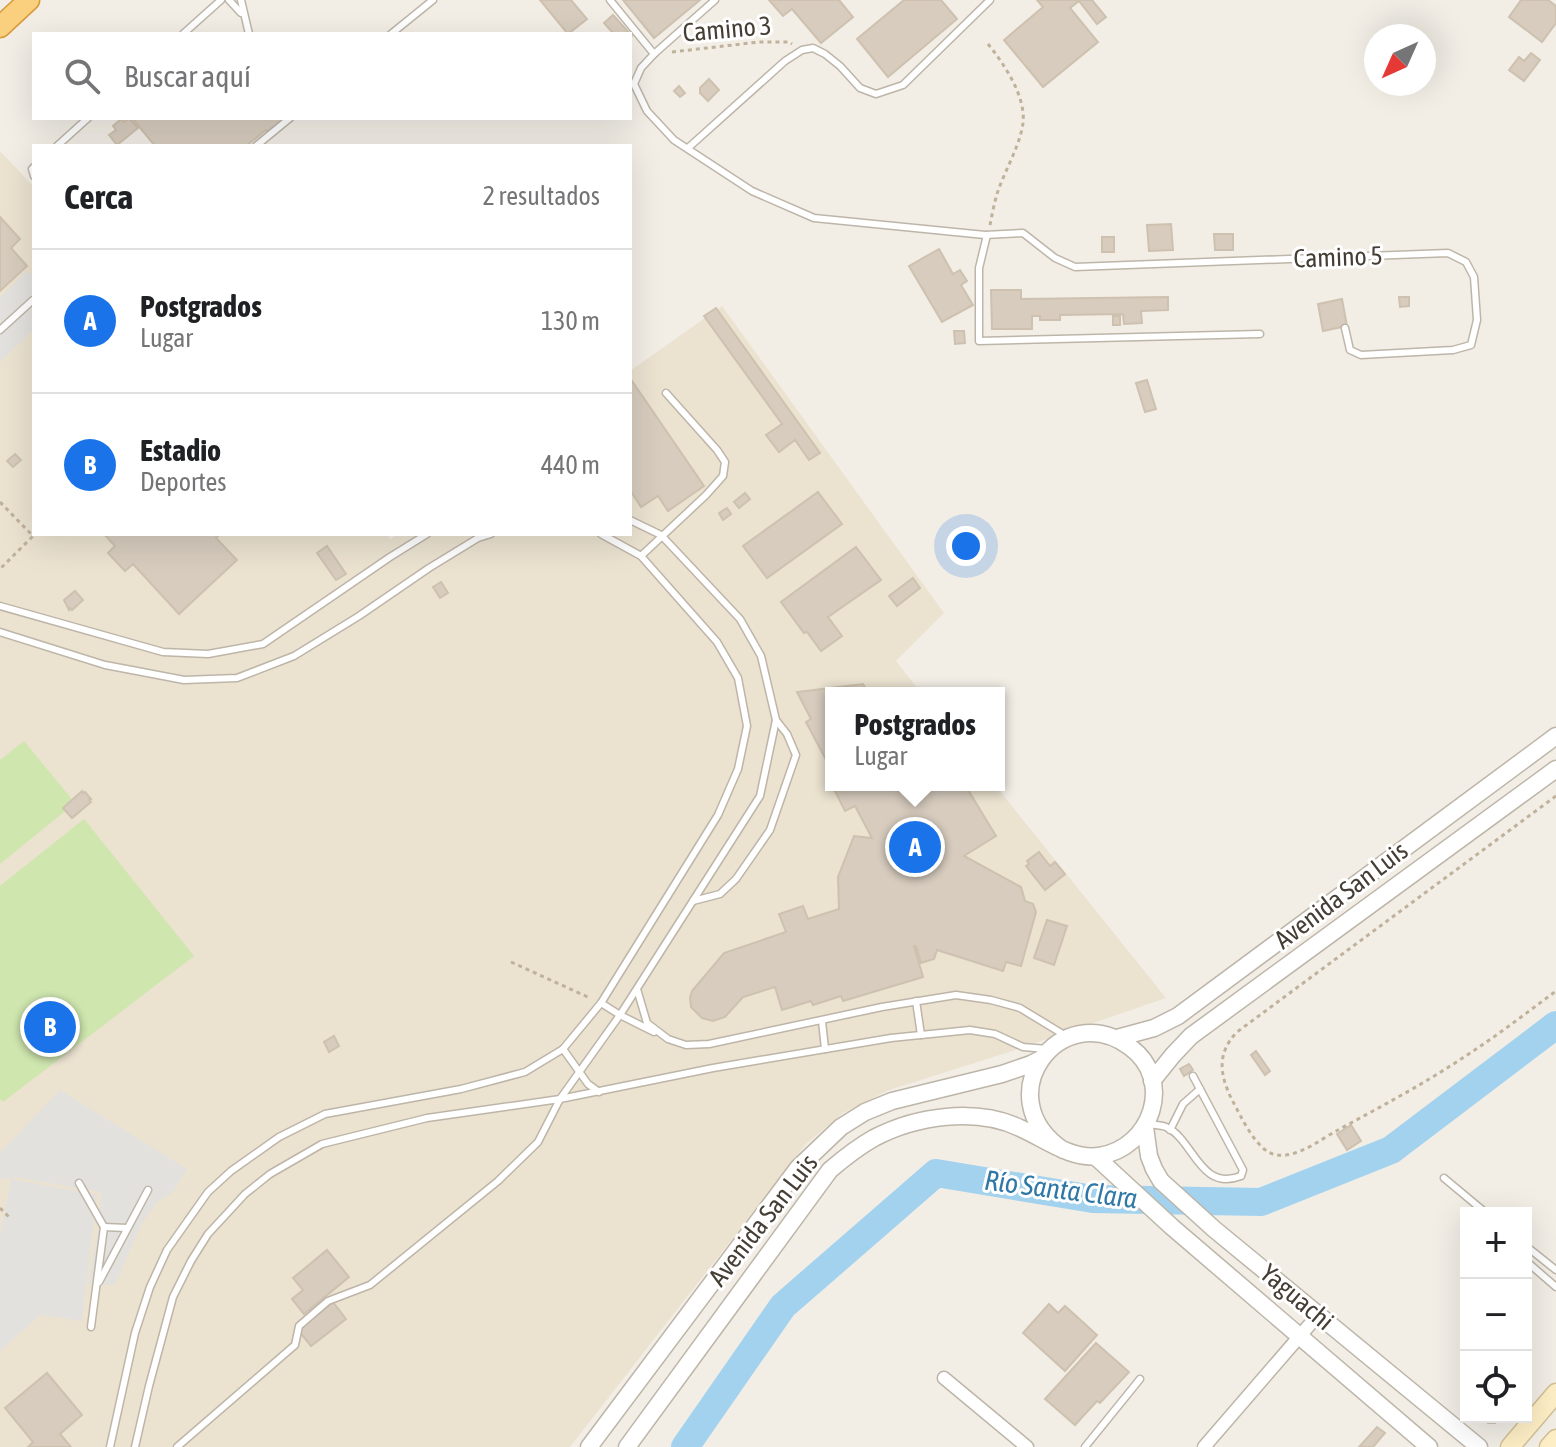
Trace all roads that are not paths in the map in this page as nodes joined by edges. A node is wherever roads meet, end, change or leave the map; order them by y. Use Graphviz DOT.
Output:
graph roads {
  1 [pos="29,0"];
  2 [pos="221,0"];
  3 [pos="229,0"];
  4 [pos="241,0"];
  5 [pos="433,0"];
  6 [pos="610,0"];
  7 [pos="715,0"];
  8 [pos="990,0"];
  9 [pos="244,16"];
  10 [pos="0,27"];
  11 [pos="185,32"];
  12 [pos="248,32"];
  13 [pos="393,32"];
  14 [pos="654,54"];
  15 [pos="86,120"];
  16 [pos="288,120"];
  17 [pos="59,144"];
  18 [pos="258,144"];
  19 [pos="688,148"];
  20 [pos="986,235"];
  21 [pos="32,301"];
  22 [pos="1345,328"];
  23 [pos="0,330"];
  24 [pos="1260,334"];
  25 [pos="666,393"];
  26 [pos="632,521"];
  27 [pos="661,535"];
  28 [pos="424,536"];
  29 [pos="477,536"];
  30 [pos="605,536"];
  31 [pos="641,556"];
  32 [pos="0,606"];
  33 [pos="0,632"];
  34 [pos="776,720"];
  35 [pos="1556,736"];
  36 [pos="1556,769"];
  37 [pos="693,901"];
  38 [pos="637,989"];
  39 [pos="916,1001"];
  40 [pos="601,1003"];
  41 [pos="620,1015"];
  42 [pos="822,1021"];
  43 [pos="921,1035"];
  44 [pos="1068,1037"];
  45 [pos="1117,1038"];
  46 [pos="668,1039"];
  47 [pos="563,1049"];
  48 [pos="825,1049"];
  49 [pos="1046,1054"];
  50 [pos="579,1073"];
  51 [pos="1193,1076"];
  52 [pos="1152,1081"];
  53 [pos="1200,1089"];
  54 [pos="599,1092"];
  55 [pos="560,1099"];
  56 [pos="1146,1126"];
  57 [pos="1170,1130"];
  58 [pos="1063,1150"];
  59 [pos="1096,1157"];
  60 [pos="1444,1178"];
  61 [pos="79,1183"];
  62 [pos="148,1190"];
  63 [pos="1479,1207"];
  64 [pos="104,1227"];
  65 [pos="127,1228"];
  66 [pos="1532,1251"];
  67 [pos="1532,1266"];
  68 [pos="1556,1270"];
  69 [pos="1556,1287"];
  70 [pos="96,1289"];
  71 [pos="1318,1315"];
  72 [pos="91,1327"];
  73 [pos="1300,1336"];
  74 [pos="944,1378"];
  75 [pos="1140,1379"];
  76 [pos="1556,1393"];
  77 [pos="1556,1439"];
  78 [pos="110,1447"];
  79 [pos="135,1447"];
  80 [pos="177,1447"];
  81 [pos="589,1447"];
  82 [pos="627,1447"];
  83 [pos="1027,1447"];
  84 [pos="1085,1447"];
  85 [pos="1204,1447"];
  86 [pos="1429,1447"];
  87 [pos="1479,1447"];
  88 [pos="1510,1447"];
  89 [pos="1549,1447"];
  1 -- 10 [label="highway"];
  2 -- 11 [label="lane"];
  3 -- 9 [label="lane"];
  4 -- 9 [label="lane"];
  5 -- 13 [label="lane"];
  6 -- 14 [label="lane"];
  7 -- 14 [label="lane"];
  8 -- 19 [label="lane"];
  9 -- 12 [label="lane"];
  14 -- 19 [label="lane"];
  15 -- 17 [label="lane"];
  16 -- 18 [label="lane"];
  19 -- 20 [label="lane"];
  20 -- 22 [label="lane, Camino 5"];
  20 -- 24 [label="lane"];
  21 -- 23 [label="lane"];
  25 -- 27 [label="lane"];
  26 -- 27 [label="lane"];
  27 -- 31 [label="lane"];
  27 -- 34 [label="lane"];
  28 -- 32 [label="lane"];
  29 -- 33 [label="lane"];
  30 -- 31 [label="lane"];
  31 -- 40 [label="lane"];
  34 -- 37 [label="lane"];
  34 -- 37 [label="lane"];
  35 -- 45 [label="street, Avenida San Luis"];
  36 -- 52 [label="street, Avenida San Luis"];
  37 -- 38 [label="lane"];
  38 -- 41 [label="lane"];
  38 -- 46 [label="lane"];
  39 -- 42 [label="lane"];
  39 -- 43 [label="lane"];
  39 -- 44 [label="lane"];
  40 -- 41 [label="lane"];
  40 -- 47 [label="lane"];
  41 -- 46 [label="lane"];
  41 -- 50 [label="lane"];
  42 -- 46 [label="lane"];
  42 -- 48 [label="lane"];
  43 -- 48 [label="lane"];
  43 -- 49 [label="lane"];
  44 -- 45 [label="street"];
  44 -- 49 [label="street"];
  45 -- 52 [label="street"];
  47 -- 50 [label="lane"];
  47 -- 78 [label="lane"];
  48 -- 54 [label="lane"];
  49 -- 58 [label="street"];
  49 -- 81 [label="street, Avenida San Luis"];
  50 -- 54 [label="lane"];
  50 -- 55 [label="lane"];
  51 -- 53 [label="lane"];
  52 -- 56 [label="street"];
  53 -- 57 [label="lane"];
  53 -- 57 [label="lane"];
  54 -- 55 [label="lane"];
  55 -- 79 [label="lane"];
  55 -- 80 [label="lane"];
  56 -- 57 [label="lane"];
  56 -- 59 [label="street"];
  56 -- 71 [label="street, Yaguachi"];
  58 -- 59 [label="street"];
  58 -- 82 [label="street, Avenida San Luis"];
  59 -- 73 [label="street, Yaguachi"];
  60 -- 63 [label="lane"];
  61 -- 64 [label="lane"];
  62 -- 65 [label="lane"];
  64 -- 65 [label="lane"];
  64 -- 70 [label="lane"];
  65 -- 70 [label="lane"];
  66 -- 68 [label="lane"];
  67 -- 69 [label="lane"];
  70 -- 72 [label="lane"];
  71 -- 73 [label="street"];
  71 -- 87 [label="street, Yaguachi"];
  73 -- 85 [label="street"];
  73 -- 86 [label="street, Yaguachi"];
  74 -- 83 [label="street"];
  75 -- 84 [label="lane"];
  76 -- 88 [label="main road"];
  77 -- 89 [label="main road"];
}
